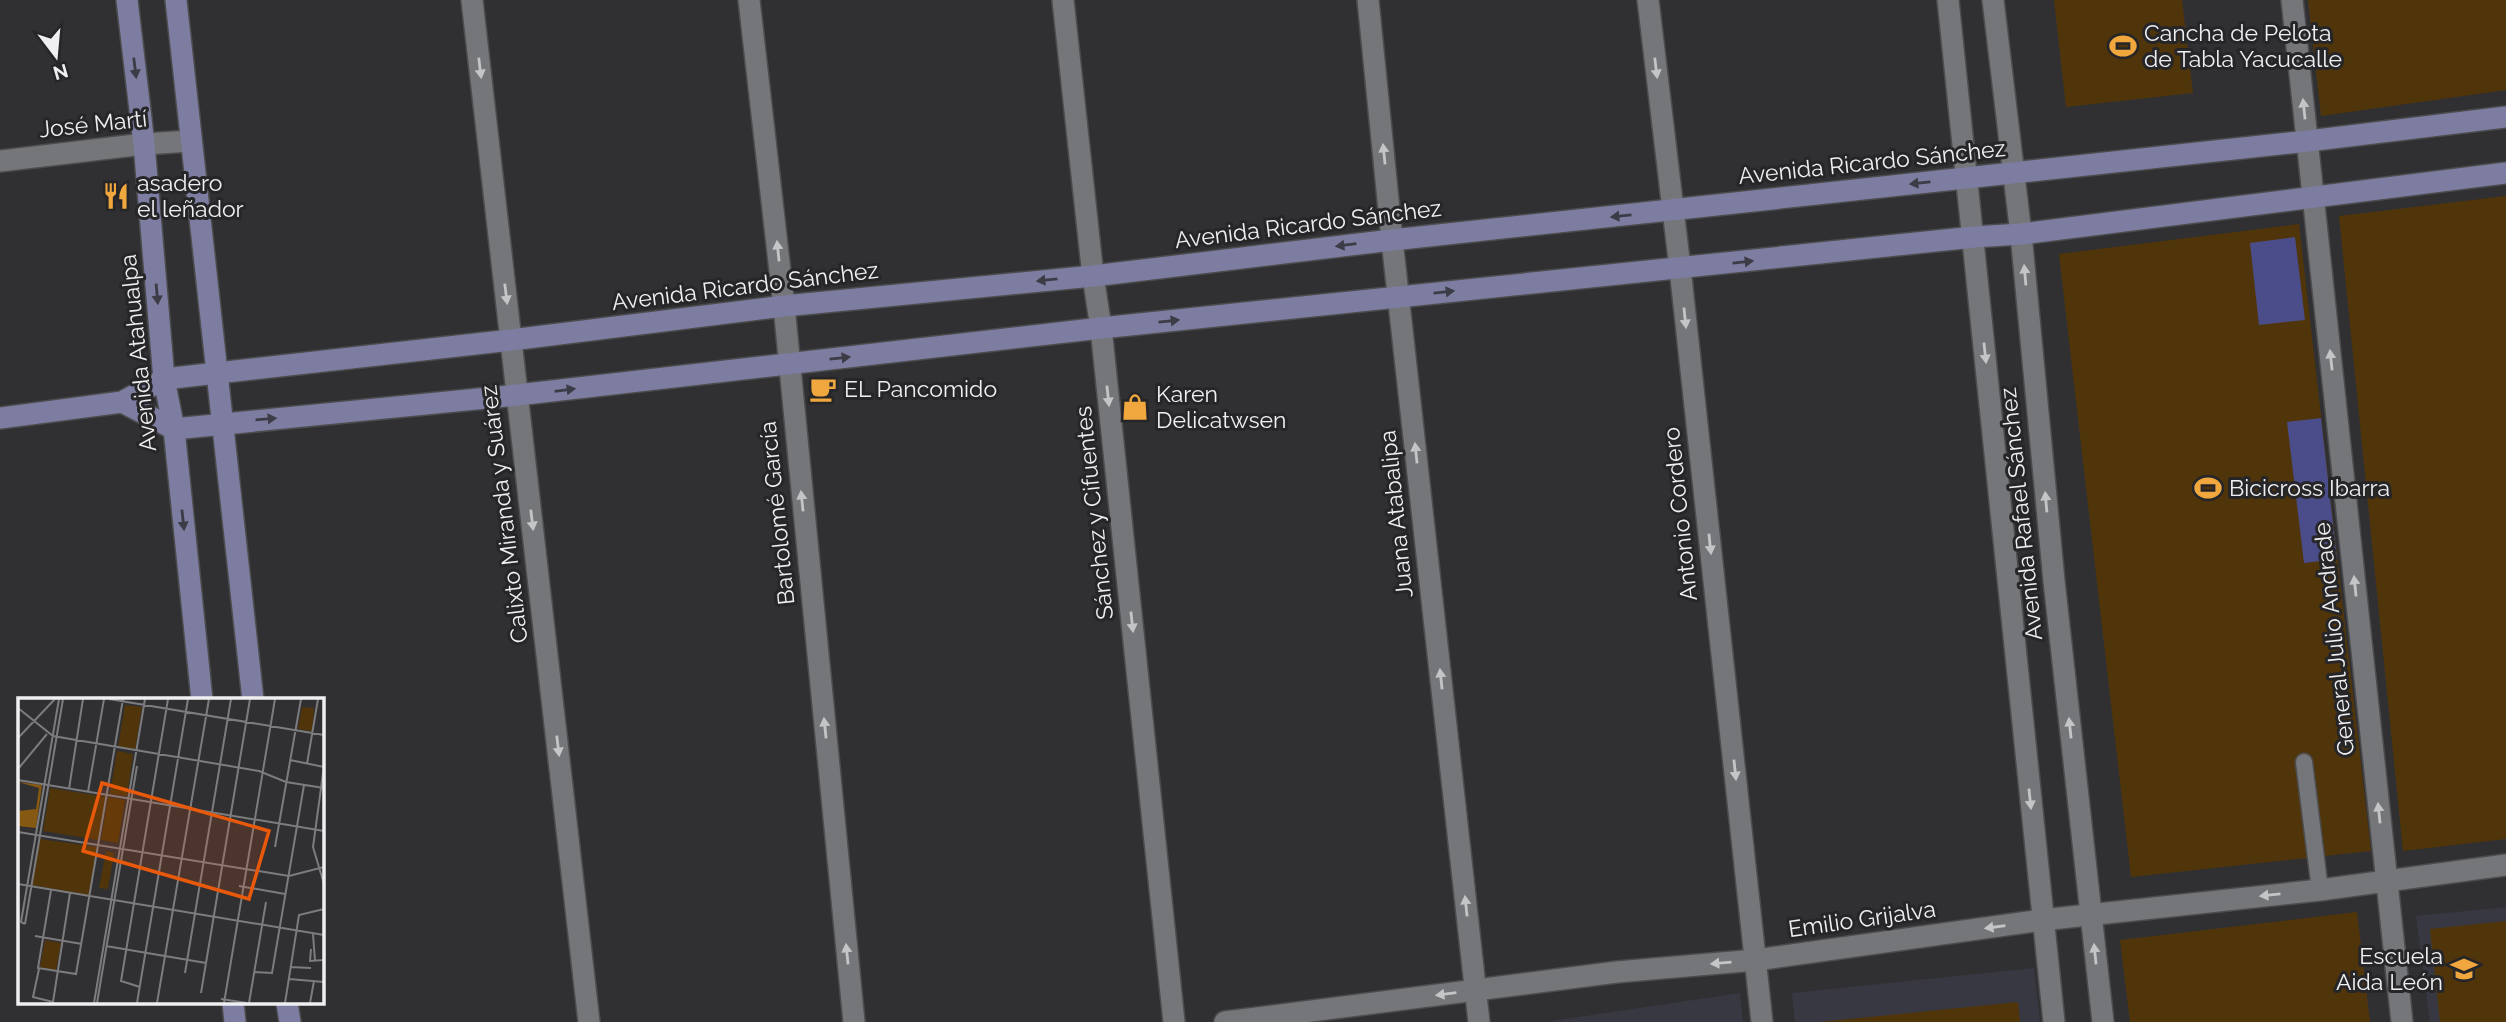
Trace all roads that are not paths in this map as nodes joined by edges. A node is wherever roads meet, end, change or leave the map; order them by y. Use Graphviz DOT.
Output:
graph roads {
  1 [pos="127,0"];
  2 [pos="176,0"];
  3 [pos="472,0"];
  4 [pos="750,0"];
  5 [pos="1063,0"];
  6 [pos="1368,0"];
  7 [pos="1648,0"];
  8 [pos="1948,0"];
  9 [pos="1993,0"];
  10 [pos="2292,0"];
  11 [pos="2506,117"];
  12 [pos="191,141"];
  13 [pos="2308,141"];
  14 [pos="144,144"];
  15 [pos="0,161"];
  16 [pos="2012,173"];
  17 [pos="2506,173"];
  18 [pos="1967,177"];
  19 [pos="2313,196"];
  20 [pos="1673,211"];
  21 [pos="2021,234"];
  22 [pos="1974,237"];
  23 [pos="1392,240"];
  24 [pos="1680,268"];
  25 [pos="1093,276"];
  26 [pos="1399,297"];
  27 [pos="784,306"];
  28 [pos="1101,328"];
  29 [pos="511,340"];
  30 [pos="789,363"];
  31 [pos="215,373"];
  32 [pos="164,379"];
  33 [pos="517,395"];
  34 [pos="122,402"];
  35 [pos="0,418"];
  36 [pos="221,424"];
  37 [pos="174,429"];
  38 [pos="202,698"];
  39 [pos="253,698"];
  40 [pos="2304,762"];
  41 [pos="2506,865"];
  42 [pos="2386,880"];
  43 [pos="2320,890"];
  44 [pos="2091,915"];
  45 [pos="2042,920"];
  46 [pos="1756,960"];
  47 [pos="1475,990"];
  48 [pos="233,1004"];
  49 [pos="287,1004"];
  50 [pos="235,1022"];
  51 [pos="290,1022"];
  52 [pos="589,1022"];
  53 [pos="854,1022"];
  54 [pos="1174,1022"];
  55 [pos="1225,1022"];
  56 [pos="1479,1022"];
  57 [pos="1762,1022"];
  58 [pos="2054,1022"];
  59 [pos="2102,1022"];
  60 [pos="2402,1022"];
  1 -- 14 [label="main road, Avenida Atahualpa, one-way"];
  2 -- 12 [label="main road"];
  3 -- 29 [label="street, Calixto Miranda y Suárez, one-way"];
  27 -- 4 [label="street, Bartolomé García, one-way"];
  5 -- 25 [label="street, Sánchez y Cifuentes"];
  23 -- 6 [label="street, Juana Atabalipa, one-way"];
  7 -- 20 [label="street, Antonio Cordero, one-way"];
  8 -- 18 [label="street, Avenida Rafael Sánchez"];
  9 -- 16 [label="street, Avenida Rafael Sánchez"];
  13 -- 10 [label="street, General Julio Andrade, one-way"];
  11 -- 13 [label="main road, Avenida Ricardo Sánchez"];
  12 -- 14 [label="street, José Martí"];
  12 -- 31 [label="main road"];
  13 -- 16 [label="main road, Avenida Ricardo Sánchez"];
  13 -- 19 [label="street, General Julio Andrade"];
  14 -- 15 [label="street, José Martí"];
  14 -- 32 [label="main road, Avenida Atahualpa, one-way"];
  16 -- 18 [label="main road, Avenida Ricardo Sánchez"];
  16 -- 21 [label="street, Avenida Rafael Sánchez"];
  17 -- 19 [label="main road"];
  18 -- 20 [label="main road, Avenida Ricardo Sánchez, one-way"];
  18 -- 22 [label="street, Avenida Rafael Sánchez"];
  19 -- 21 [label="main road"];
  42 -- 19 [label="street, General Julio Andrade, one-way"];
  20 -- 23 [label="main road, Avenida Ricardo Sánchez, one-way"];
  20 -- 24 [label="street, Antonio Cordero"];
  21 -- 22 [label="main road"];
  44 -- 21 [label="street, Avenida Rafael Sánchez, one-way"];
  24 -- 22 [label="main road, one-way"];
  22 -- 45 [label="street, Avenida Rafael Sánchez, one-way"];
  23 -- 25 [label="main road, Avenida Ricardo Sánchez, one-way"];
  23 -- 26 [label="street, Juana Atabalipa"];
  26 -- 24 [label="main road, one-way"];
  24 -- 46 [label="street, Antonio Cordero, one-way"];
  25 -- 27 [label="main road, Avenida Ricardo Sánchez, one-way"];
  25 -- 28 [label="street, Sánchez y Cifuentes"];
  28 -- 26 [label="main road, one-way"];
  47 -- 26 [label="street, Juana Atabalipa, one-way"];
  27 -- 29 [label="main road, Avenida Ricardo Sánchez"];
  27 -- 30 [label="street, Bartolomé García"];
  30 -- 28 [label="main road, one-way"];
  28 -- 54 [label="street, Sánchez y Cifuentes, one-way"];
  29 -- 31 [label="main road, Avenida Ricardo Sánchez"];
  29 -- 33 [label="street, Calixto Miranda y Suárez"];
  33 -- 30 [label="main road, one-way"];
  53 -- 30 [label="street, Bartolomé García, one-way"];
  31 -- 32 [label="main road, Avenida Ricardo Sánchez"];
  31 -- 36 [label="main road"];
  32 -- 34 [label="main road, Avenida Ricardo Sánchez"];
  32 -- 37 [label="main road, Avenida Atahualpa"];
  36 -- 33 [label="main road, one-way"];
  33 -- 52 [label="street, Calixto Miranda y Suárez, one-way"];
  34 -- 35 [label="main road, Avenida Ricardo Sánchez"];
  34 -- 37 [label="main road"];
  36 -- 37 [label="main road"];
  36 -- 39 [label="main road"];
  37 -- 38 [label="main road, Avenida Atahualpa, one-way"];
  40 -- 43 [label="lane"];
  41 -- 42 [label="street, Emilio Grijalva"];
  42 -- 43 [label="street, Emilio Grijalva"];
  42 -- 60 [label="street, General Julio Andrade"];
  43 -- 44 [label="street, Emilio Grijalva, one-way"];
  44 -- 45 [label="street, Emilio Grijalva"];
  59 -- 44 [label="street, Avenida Rafael Sánchez, one-way"];
  45 -- 46 [label="street, Emilio Grijalva, one-way"];
  45 -- 58 [label="street, Avenida Rafael Sánchez"];
  46 -- 47 [label="street, Emilio Grijalva, one-way"];
  46 -- 57 [label="street, Antonio Cordero"];
  47 -- 55 [label="street, Emilio Grijalva, one-way"];
  47 -- 56 [label="street, Juana Atabalipa"];
  48 -- 50 [label="main road"];
  49 -- 51 [label="main road"];
}
